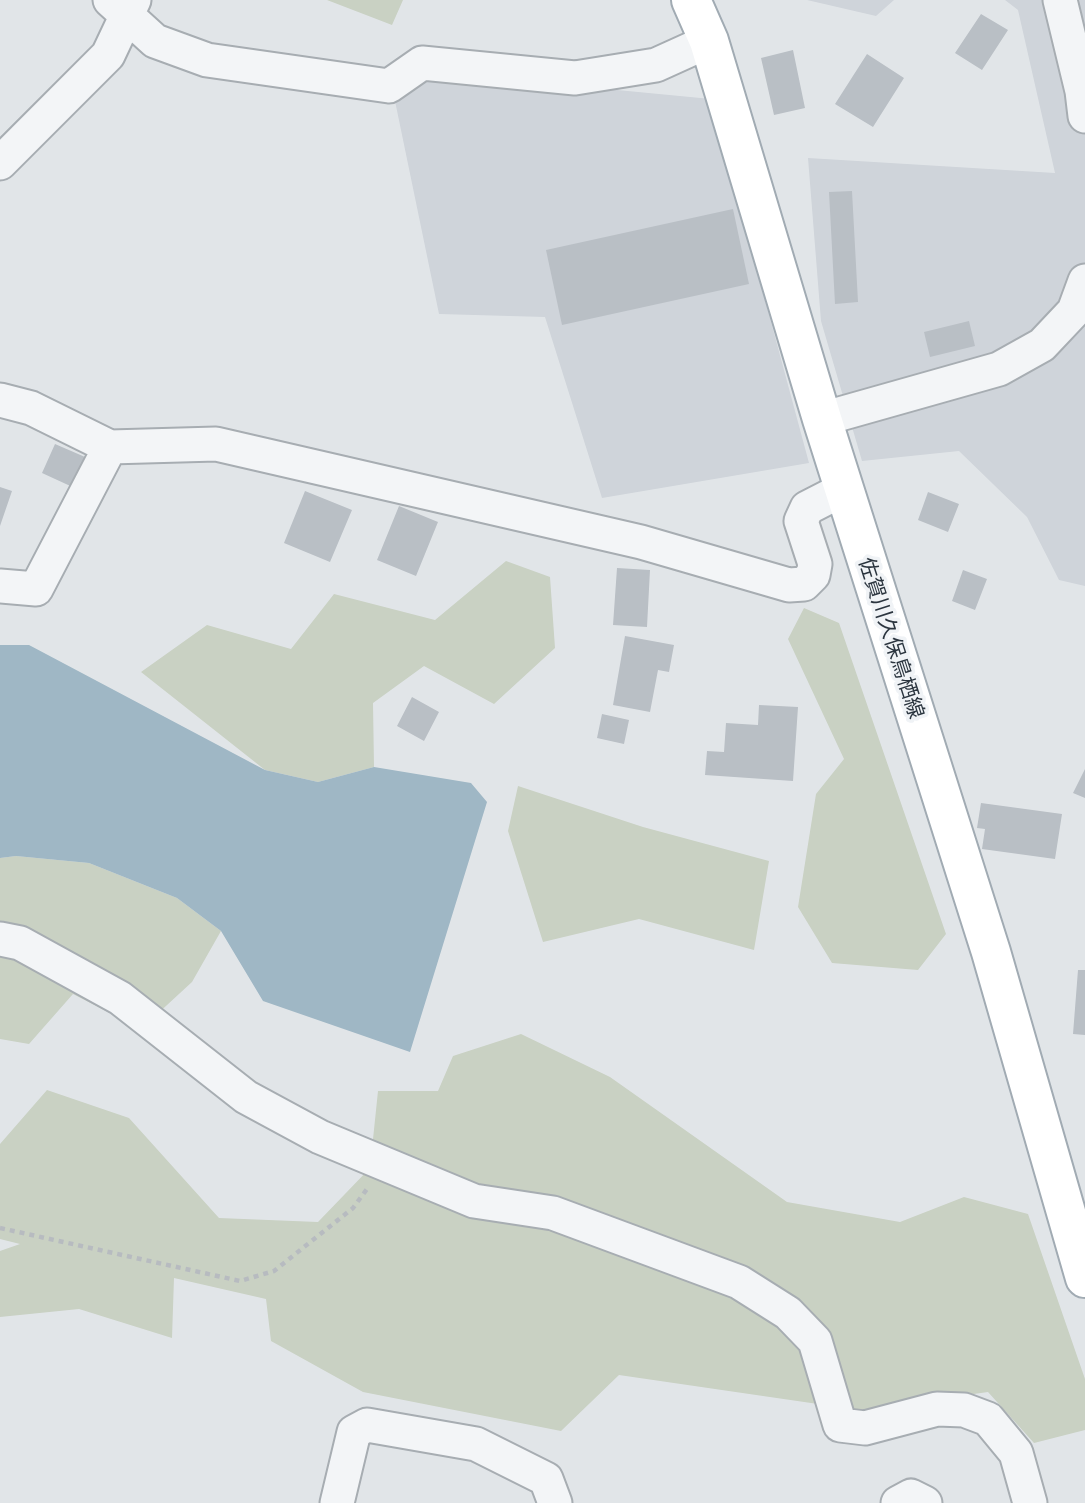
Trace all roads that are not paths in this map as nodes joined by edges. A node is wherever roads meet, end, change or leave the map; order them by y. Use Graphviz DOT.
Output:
graph roads {
  1 [pos="691,0"];
  2 [pos="1060,0"];
  3 [pos="124,6"];
  4 [pos="709,41"];
  5 [pos="1085,116"];
  6 [pos="0,163"];
  7 [pos="1085,281"];
  8 [pos="0,400"];
  9 [pos="822,419"];
  10 [pos="110,447"];
  11 [pos="844,489"];
  12 [pos="0,586"];
  13 [pos="0,939"];
  14 [pos="1085,1278"];
  15 [pos="337,1503"];
  16 [pos="555,1503"];
  17 [pos="898,1503"];
  18 [pos="925,1503"];
  19 [pos="1030,1503"];
  1 -- 4 [label="main road, 佐賀川久保鳥栖線"];
  2 -- 5 [label="street"];
  3 -- 4 [label="street"];
  3 -- 6 [label="street"];
  4 -- 9 [label="main road, 佐賀川久保鳥栖線"];
  7 -- 9 [label="street"];
  8 -- 10 [label="street"];
  9 -- 11 [label="main road, 佐賀川久保鳥栖線"];
  10 -- 11 [label="street"];
  10 -- 12 [label="street"];
  11 -- 14 [label="main road, 佐賀川久保鳥栖線"];
  13 -- 19 [label="street"];
  15 -- 16 [label="street"];
  17 -- 18 [label="street"];
}
